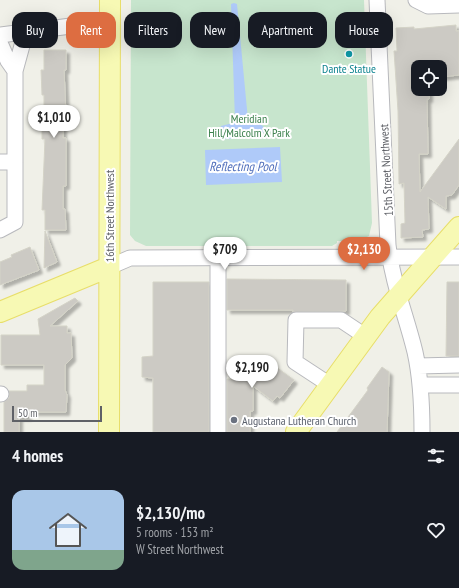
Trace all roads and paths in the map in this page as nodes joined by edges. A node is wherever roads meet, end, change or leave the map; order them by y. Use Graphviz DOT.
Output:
graph roads {
  1 [pos="110,0"];
  2 [pos="377,0"];
  3 [pos="416,0"];
  4 [pos="459,5"];
  5 [pos="110,12"];
  6 [pos="12,33"];
  7 [pos="0,35"];
  8 [pos="0,43"];
  9 [pos="21,48"];
  10 [pos="110,48"];
  11 [pos="15,71"];
  12 [pos="0,162"];
  13 [pos="15,162"];
  14 [pos="459,226"];
  15 [pos="0,230"];
  16 [pos="390,257"];
  17 [pos="433,257"];
  18 [pos="459,257"];
  19 [pos="218,258"];
  20 [pos="109,267"];
  21 [pos="398,296"];
  22 [pos="0,312"];
  23 [pos="365,336"];
  24 [pos="459,365"];
  25 [pos="418,366"];
  26 [pos="330,385"];
  27 [pos="420,385"];
  28 [pos="459,385"];
  29 [pos="109,432"];
  30 [pos="218,432"];
  31 [pos="296,432"];
  32 [pos="422,432"];
  1 -- 5 [label="main road, 16th Street Northwest"];
  2 -- 16 [label="street, 15th Street Northwest"];
  3 -- 4 [label="street"];
  6 -- 7 [label="street"];
  8 -- 11 [label="street"];
  9 -- 11 [label="street"];
  10 -- 20 [label="main road, 16th Street Northwest"];
  11 -- 13 [label="street"];
  12 -- 13 [label="street"];
  13 -- 15 [label="street"];
  14 -- 17 [label="main road"];
  16 -- 17 [label="street"];
  16 -- 19 [label="street"];
  16 -- 21 [label="street, 15th Street Northwest"];
  17 -- 18 [label="street"];
  17 -- 21 [label="main road"];
  19 -- 20 [label="street"];
  19 -- 30 [label="street"];
  20 -- 22 [label="main road"];
  20 -- 29 [label="main road, 16th Street Northwest"];
  21 -- 23 [label="main road"];
  21 -- 25 [label="street, 15th Street Northwest"];
  23 -- 26 [label="main road"];
  23 -- 26 [label="street"];
  24 -- 25 [label="street"];
  25 -- 27 [label="street, 15th Street Northwest"];
  26 -- 31 [label="main road"];
  27 -- 28 [label="street"];
  27 -- 32 [label="street, 15th Street Northwest"];
}
